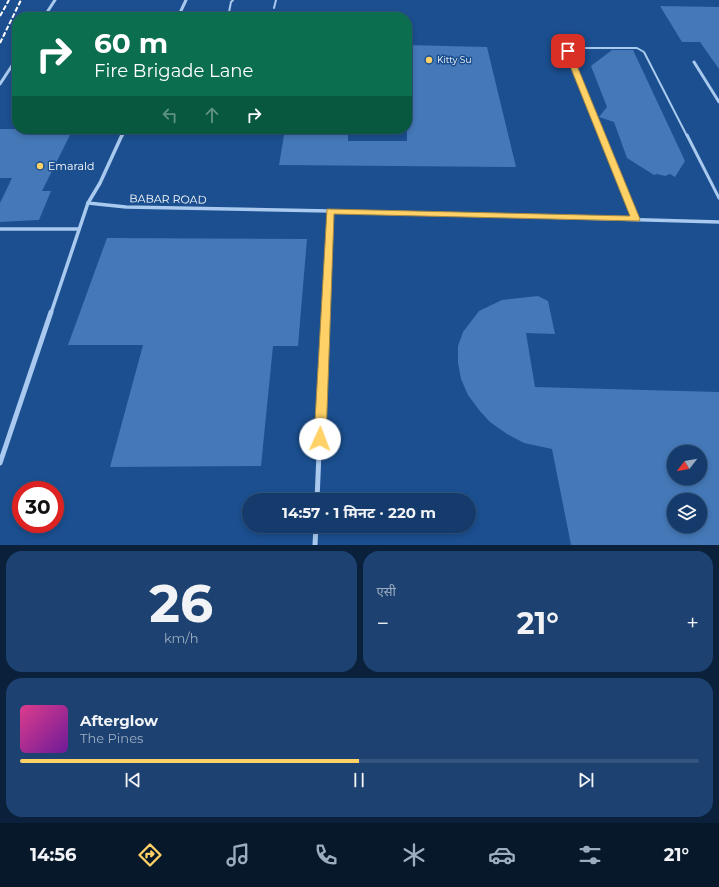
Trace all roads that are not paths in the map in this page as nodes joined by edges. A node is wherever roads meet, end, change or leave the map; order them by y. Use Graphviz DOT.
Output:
graph roads {
  1 [pos="55,0"];
  2 [pos="186,0"];
  3 [pos="234,0"];
  4 [pos="276,0"];
  5 [pos="274,8"];
  6 [pos="47,12"];
  7 [pos="180,12"];
  8 [pos="229,12"];
  9 [pos="694,62"];
  10 [pos="12,66"];
  11 [pos="0,84"];
  12 [pos="719,102"];
  13 [pos="122,134"];
  14 [pos="719,198"];
  15 [pos="88,203"];
  16 [pos="330,211"];
  17 [pos="636,219"];
  18 [pos="719,222"];
  19 [pos="0,229"];
  20 [pos="80,229"];
  21 [pos="0,463"];
  22 [pos="317,493"];
  23 [pos="316,533"];
  24 [pos="315,545"];
  1 -- 6 [label="street"];
  2 -- 7 [label="street"];
  3 -- 8 [label="lane"];
  4 -- 5 [label="lane"];
  9 -- 12 [label="street"];
  10 -- 11 [label="street"];
  13 -- 15 [label="street"];
  14 -- 17 [label="lane"];
  15 -- 16 [label="street, BABAR ROAD"];
  15 -- 20 [label="street"];
  16 -- 17 [label="street, BABAR ROAD"];
  16 -- 22 [label="street"];
  17 -- 18 [label="street, BABAR ROAD"];
  19 -- 20 [label="street"];
  20 -- 21 [label="street"];
  23 -- 24 [label="street"];
}
